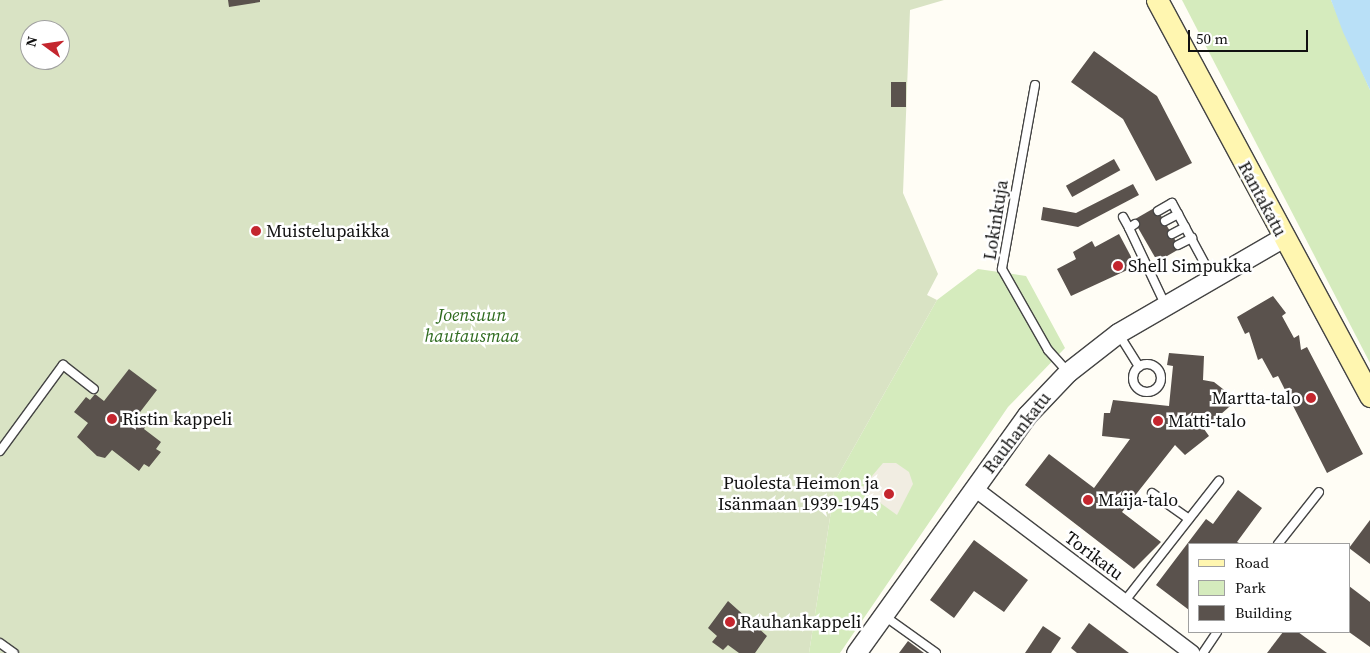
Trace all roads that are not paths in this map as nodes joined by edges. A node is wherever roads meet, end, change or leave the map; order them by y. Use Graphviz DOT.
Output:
graph roads {
  1 [pos="1158,0"];
  2 [pos="1035,85"];
  3 [pos="1158,211"];
  4 [pos="1178,214"];
  5 [pos="1123,217"];
  6 [pos="1165,221"];
  7 [pos="1185,227"];
  8 [pos="1172,234"];
  9 [pos="1192,238"];
  10 [pos="1282,238"];
  11 [pos="1178,245"];
  12 [pos="1212,277"];
  13 [pos="1165,304"];
  14 [pos="1118,333"];
  15 [pos="1139,366"];
  16 [pos="1068,372"];
  17 [pos="94,389"];
  18 [pos="1370,396"];
  19 [pos="0,451"];
  20 [pos="1219,481"];
  21 [pos="974,488"];
  22 [pos="1319,492"];
  23 [pos="1152,493"];
  24 [pos="1189,519"];
  25 [pos="1279,543"];
  26 [pos="1124,602"];
  27 [pos="883,615"];
  28 [pos="1216,633"];
  29 [pos="0,643"];
  30 [pos="14,653"];
  31 [pos="856,653"];
  32 [pos="936,653"];
  33 [pos="1192,653"];
  34 [pos="1203,653"];
  1 -- 10 [label="main road, Rantakatu"];
  2 -- 16 [label="lane, Lokinkuja"];
  3 -- 4 [label="lane"];
  4 -- 6 [label="lane"];
  4 -- 7 [label="lane"];
  5 -- 13 [label="lane"];
  7 -- 8 [label="lane"];
  7 -- 9 [label="lane"];
  9 -- 11 [label="lane"];
  9 -- 12 [label="lane"];
  10 -- 12 [label="street, Rauhankatu"];
  10 -- 18 [label="main road, Rantakatu"];
  12 -- 13 [label="street, Rauhankatu"];
  13 -- 14 [label="street, Rauhankatu"];
  14 -- 15 [label="lane"];
  14 -- 16 [label="street, Rauhankatu"];
  16 -- 21 [label="street, Rauhankatu"];
  17 -- 19 [label="lane"];
  20 -- 24 [label="lane"];
  21 -- 26 [label="street, Torikatu"];
  21 -- 27 [label="street, Rauhankatu"];
  22 -- 25 [label="lane"];
  23 -- 24 [label="lane"];
  24 -- 26 [label="lane"];
  26 -- 33 [label="street, Torikatu"];
  27 -- 31 [label="street, Rauhankatu"];
  27 -- 32 [label="lane"];
  28 -- 34 [label="lane"];
  29 -- 30 [label="lane"];
}
